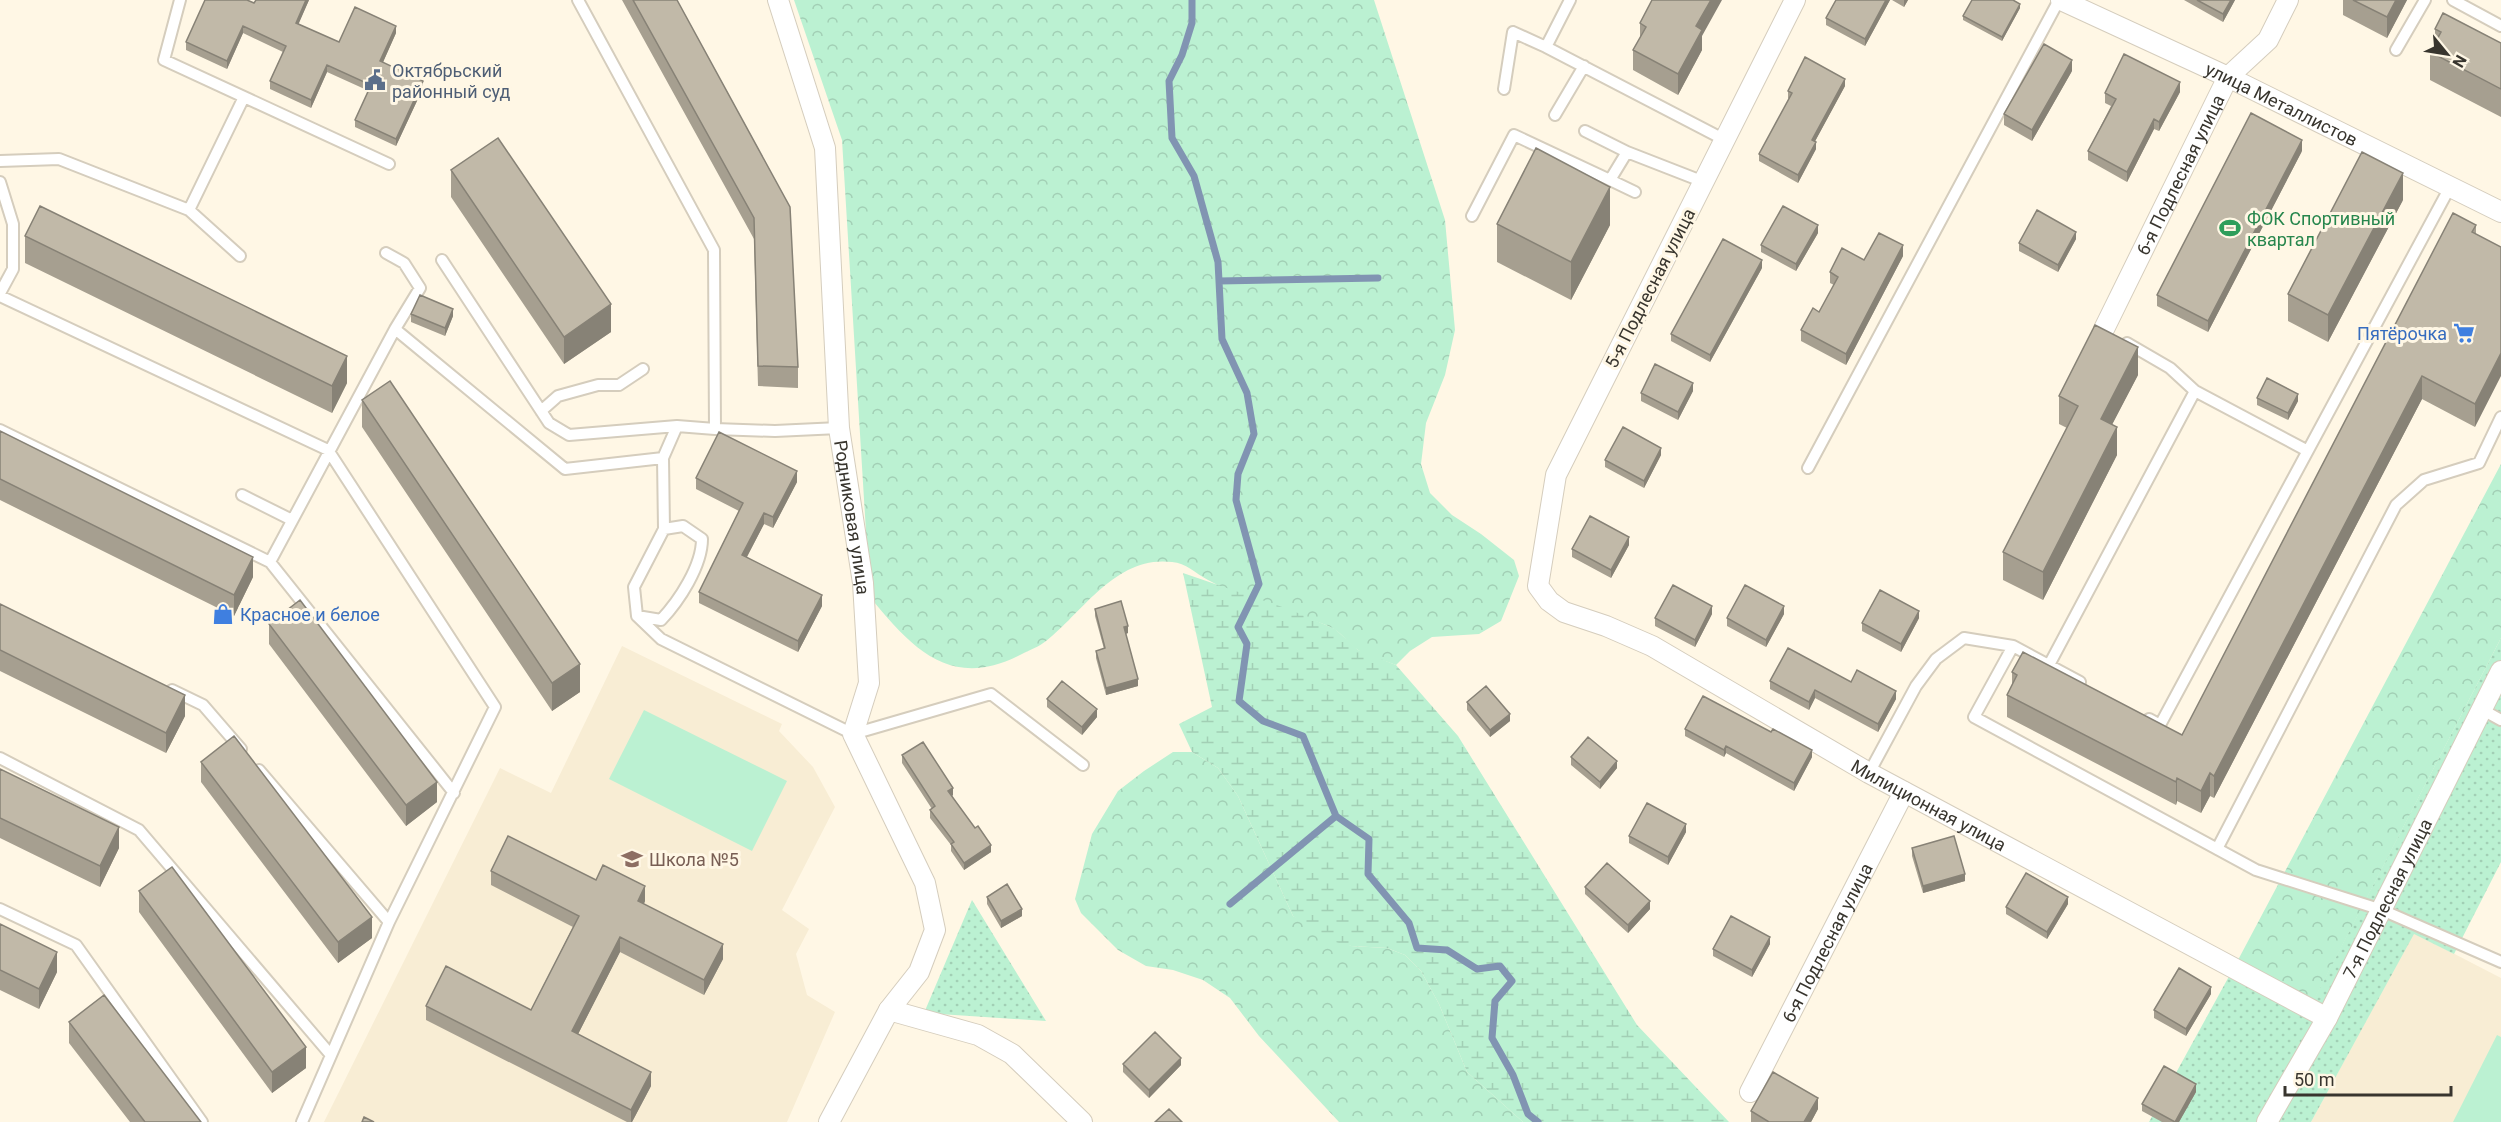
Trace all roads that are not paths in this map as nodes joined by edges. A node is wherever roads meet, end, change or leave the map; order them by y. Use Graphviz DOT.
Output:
graph roads {
  1 [pos="180,0"];
  2 [pos="578,0"];
  3 [pos="778,0"];
  4 [pos="1570,0"];
  5 [pos="1795,0"];
  6 [pos="2060,0"];
  7 [pos="2288,0"];
  8 [pos="2425,0"];
  9 [pos="2453,0"];
  10 [pos="2501,26"];
  11 [pos="1546,47"];
  12 [pos="2396,50"];
  13 [pos="1584,66"];
  14 [pos="2228,77"];
  15 [pos="1504,89"];
  16 [pos="244,97"];
  17 [pos="1556,115"];
  18 [pos="1585,131"];
  19 [pos="1725,140"];
  20 [pos="1627,152"];
  21 [pos="0,161"];
  22 [pos="389,164"];
  23 [pos="1610,180"];
  24 [pos="0,182"];
  25 [pos="1704,182"];
  26 [pos="2450,187"];
  27 [pos="1635,192"];
  28 [pos="189,210"];
  29 [pos="2501,212"];
  30 [pos="1472,216"];
  31 [pos="386,253"];
  32 [pos="240,256"];
  33 [pos="442,260"];
  34 [pos="0,295"];
  35 [pos="395,329"];
  36 [pos="2104,329"];
  37 [pos="643,369"];
  38 [pos="2195,391"];
  39 [pos="541,411"];
  40 [pos="2501,417"];
  41 [pos="678,426"];
  42 [pos="839,428"];
  43 [pos="715,429"];
  44 [pos="0,430"];
  45 [pos="328,450"];
  46 [pos="2306,450"];
  47 [pos="663,459"];
  48 [pos="1808,468"];
  49 [pos="242,495"];
  50 [pos="292,520"];
  51 [pos="664,529"];
  52 [pos="270,562"];
  53 [pos="1538,586"];
  54 [pos="637,616"];
  55 [pos="2013,646"];
  56 [pos="2049,665"];
  57 [pos="2501,670"];
  58 [pos="160,684"];
  59 [pos="2089,687"];
  60 [pos="2481,709"];
  61 [pos="2140,714"];
  62 [pos="2501,720"];
  63 [pos="853,734"];
  64 [pos="0,758"];
  65 [pos="1083,765"];
  66 [pos="1869,773"];
  67 [pos="1904,792"];
  68 [pos="454,793"];
  69 [pos="2217,849"];
  70 [pos="0,909"];
  71 [pos="2382,910"];
  72 [pos="388,922"];
  73 [pos="2501,962"];
  74 [pos="889,1010"];
  75 [pos="2327,1018"];
  76 [pos="330,1054"];
  77 [pos="1750,1092"];
  78 [pos="202,1122"];
  79 [pos="302,1122"];
  80 [pos="830,1122"];
  81 [pos="1082,1122"];
  82 [pos="2267,1122"];
  1 -- 16 [label="lane"];
  2 -- 43 [label="lane"];
  3 -- 42 [label="street, Родниковая улица"];
  4 -- 11 [label="lane"];
  5 -- 19 [label="street, 5-я Подлесная улица"];
  6 -- 14 [label="street, улица Металлистов"];
  6 -- 48 [label="lane"];
  7 -- 14 [label="street, 6-я Подлесная улица"];
  8 -- 12 [label="lane"];
  9 -- 10 [label="lane"];
  11 -- 13 [label="lane"];
  11 -- 15 [label="lane"];
  13 -- 17 [label="lane"];
  13 -- 19 [label="lane"];
  14 -- 26 [label="street, улица Металлистов"];
  14 -- 36 [label="street, 6-я Подлесная улица"];
  16 -- 22 [label="lane"];
  16 -- 28 [label="lane"];
  18 -- 20 [label="lane"];
  19 -- 25 [label="street, 5-я Подлесная улица"];
  20 -- 23 [label="lane"];
  20 -- 25 [label="lane"];
  21 -- 28 [label="lane"];
  23 -- 27 [label="lane"];
  23 -- 30 [label="lane"];
  24 -- 34 [label="lane"];
  25 -- 53 [label="street, 5-я Подлесная улица"];
  26 -- 29 [label="street, улица Металлистов"];
  26 -- 46 [label="lane"];
  28 -- 32 [label="lane"];
  31 -- 35 [label="lane"];
  33 -- 39 [label="lane"];
  34 -- 45 [label="lane"];
  35 -- 45 [label="lane"];
  35 -- 47 [label="lane"];
  36 -- 38 [label="lane"];
  37 -- 39 [label="lane"];
  38 -- 46 [label="lane"];
  38 -- 56 [label="lane"];
  39 -- 41 [label="lane"];
  40 -- 69 [label="lane"];
  41 -- 43 [label="lane"];
  41 -- 47 [label="lane"];
  42 -- 43 [label="lane"];
  42 -- 63 [label="street, Родниковая улица"];
  44 -- 52 [label="lane"];
  45 -- 50 [label="lane"];
  45 -- 68 [label="lane"];
  46 -- 61 [label="lane"];
  47 -- 51 [label="lane"];
  49 -- 50 [label="lane"];
  50 -- 52 [label="lane"];
  51 -- 54 [label="lane"];
  51 -- 54 [label="lane"];
  52 -- 68 [label="lane"];
  53 -- 66 [label="street, Милиционная улица"];
  54 -- 63 [label="lane"];
  55 -- 56 [label="lane"];
  55 -- 66 [label="lane"];
  55 -- 69 [label="lane"];
  56 -- 59 [label="lane"];
  57 -- 60 [label="street, 7-я Подлесная улица"];
  58 -- 72 [label="lane"];
  60 -- 62 [label="lane"];
  60 -- 71 [label="street, 7-я Подлесная улица"];
  63 -- 65 [label="lane"];
  63 -- 74 [label="street"];
  64 -- 76 [label="lane"];
  66 -- 67 [label="street, Милиционная улица"];
  67 -- 75 [label="street, Милиционная улица"];
  67 -- 77 [label="street, 6-я Подлесная улица"];
  68 -- 72 [label="lane"];
  69 -- 71 [label="lane"];
  70 -- 78 [label="lane"];
  71 -- 73 [label="lane"];
  71 -- 75 [label="street, 7-я Подлесная улица"];
  72 -- 76 [label="lane"];
  74 -- 80 [label="street"];
  74 -- 81 [label="street"];
  75 -- 82 [label="street, 7-я Подлесная улица"];
  76 -- 79 [label="lane"];
}
